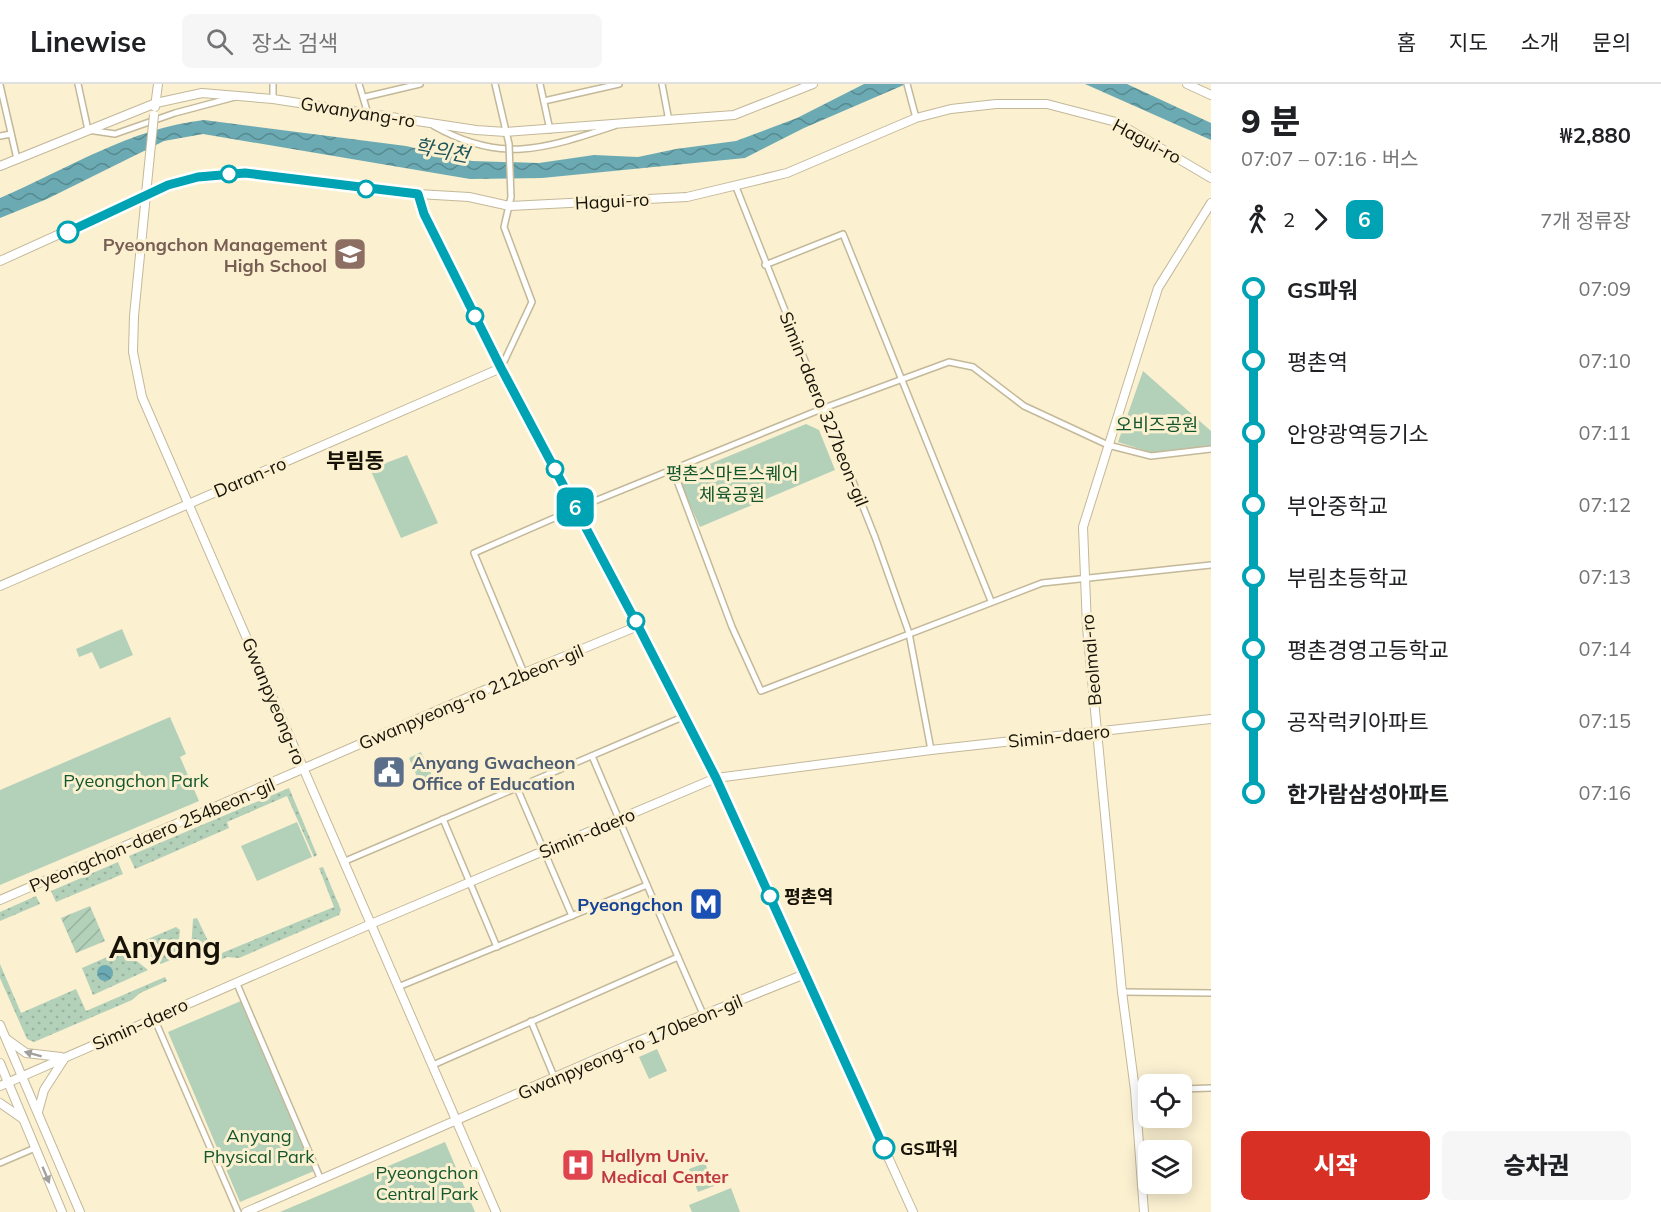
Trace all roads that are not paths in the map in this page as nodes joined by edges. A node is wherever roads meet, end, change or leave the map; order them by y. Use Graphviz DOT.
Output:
graph roads {
  1 [pos="78,84"];
  2 [pos="158,84"];
  3 [pos="273,84"];
  4 [pos="359,84"];
  5 [pos="420,84"];
  6 [pos="495,84"];
  7 [pos="540,84"];
  8 [pos="619,84"];
  9 [pos="662,84"];
  10 [pos="788,84"];
  11 [pos="813,84"];
  12 [pos="907,84"];
  13 [pos="1187,84"];
  14 [pos="0,85"];
  15 [pos="395,87"];
  16 [pos="790,94"];
  17 [pos="242,95"];
  18 [pos="1211,95"];
  19 [pos="365,97"];
  20 [pos="273,99"];
  21 [pos="544,101"];
  22 [pos="156,104"];
  23 [pos="368,114"];
  24 [pos="915,114"];
  25 [pos="669,121"];
  26 [pos="430,123"];
  27 [pos="617,125"];
  28 [pos="88,130"];
  29 [pos="550,130"];
  30 [pos="506,132"];
  31 [pos="11,134"];
  32 [pos="0,136"];
  33 [pos="17,159"];
  34 [pos="0,166"];
  35 [pos="1211,178"];
  36 [pos="736,187"];
  37 [pos="418,194"];
  38 [pos="146,196"];
  39 [pos="510,202"];
  40 [pos="1211,203"];
  41 [pos="0,261"];
  42 [pos="765,265"];
  43 [pos="501,368"];
  44 [pos="900,378"];
  45 [pos="824,408"];
  46 [pos="1108,445"];
  47 [pos="1211,449"];
  48 [pos="673,470"];
  49 [pos="188,504"];
  50 [pos="575,508"];
  51 [pos="1211,565"];
  52 [pos="1084,578"];
  53 [pos="0,586"];
  54 [pos="991,601"];
  55 [pos="638,626"];
  56 [pos="909,633"];
  57 [pos="524,672"];
  58 [pos="686,716"];
  59 [pos="1211,718"];
  60 [pos="1099,732"];
  61 [pos="931,750"];
  62 [pos="592,756"];
  63 [pos="304,769"];
  64 [pos="716,778"];
  65 [pos="517,788"];
  66 [pos="619,818"];
  67 [pos="443,819"];
  68 [pos="543,851"];
  69 [pos="343,862"];
  70 [pos="470,882"];
  71 [pos="646,885"];
  72 [pos="0,900"];
  73 [pos="572,916"];
  74 [pos="371,924"];
  75 [pos="497,947"];
  76 [pos="678,957"];
  77 [pos="805,974"];
  78 [pos="237,984"];
  79 [pos="398,987"];
  80 [pos="1122,993"];
  81 [pos="1211,993"];
  82 [pos="704,1014"];
  83 [pos="154,1018"];
  84 [pos="531,1021"];
  85 [pos="0,1025"];
  86 [pos="6,1038"];
  87 [pos="65,1057"];
  88 [pos="0,1063"];
  89 [pos="433,1065"];
  90 [pos="22,1076"];
  91 [pos="555,1079"];
  92 [pos="9,1082"];
  93 [pos="0,1086"];
  94 [pos="1211,1088"];
  95 [pos="1192,1089"];
  96 [pos="1135,1090"];
  97 [pos="1138,1090"];
  98 [pos="0,1103"];
  99 [pos="38,1113"];
  100 [pos="24,1119"];
  101 [pos="456,1122"];
  102 [pos="35,1149"];
  103 [pos="0,1164"];
  104 [pos="321,1180"];
  105 [pos="62,1212"];
  106 [pos="80,1212"];
  107 [pos="238,1212"];
  108 [pos="246,1212"];
  109 [pos="496,1212"];
  110 [pos="913,1212"];
  111 [pos="1144,1212"];
  1 -- 28 [label="street"];
  2 -- 22 [label="street"];
  3 -- 20 [label="street"];
  4 -- 19 [label="street"];
  5 -- 15 [label="street"];
  6 -- 30 [label="street"];
  7 -- 21 [label="street"];
  8 -- 21 [label="street"];
  9 -- 25 [label="street"];
  10 -- 16 [label="street"];
  11 -- 16 [label="street, Gwanyang-ro"];
  12 -- 24 [label="street"];
  13 -- 18 [label="street"];
  14 -- 31 [label="street"];
  15 -- 19 [label="street"];
  16 -- 25 [label="street, Gwanyang-ro"];
  17 -- 20 [label="street, Gwanyang-ro"];
  17 -- 22 [label="street, Gwanyang-ro"];
  17 -- 28 [label="street"];
  19 -- 23 [label="street"];
  20 -- 23 [label="street, Gwanyang-ro"];
  21 -- 29 [label="street"];
  22 -- 28 [label="street, Gwanyang-ro"];
  22 -- 38 [label="street, Gwanpyeong-ro, bridge"];
  23 -- 26 [label="street, Gwanyang-ro"];
  24 -- 35 [label="street, Hagui-ro"];
  24 -- 36 [label="street, Hagui-ro"];
  25 -- 27 [label="street, Gwanyang-ro"];
  26 -- 27 [label="street"];
  26 -- 30 [label="street, Gwanyang-ro"];
  27 -- 29 [label="street, Gwanyang-ro"];
  28 -- 33 [label="street, Gwanyang-ro"];
  29 -- 30 [label="street, Gwanyang-ro"];
  30 -- 39 [label="street, bridge"];
  31 -- 32 [label="street"];
  31 -- 33 [label="street"];
  33 -- 34 [label="street, Gwanyang-ro"];
  36 -- 39 [label="street, Hagui-ro"];
  36 -- 42 [label="street, Simin-daero 327beon-gil"];
  37 -- 38 [label="street, Hagui-ro"];
  37 -- 39 [label="street, Hagui-ro"];
  37 -- 43 [label="street"];
  38 -- 41 [label="street, Hagui-ro"];
  38 -- 49 [label="street, Gwanpyeong-ro"];
  39 -- 43 [label="street"];
  40 -- 46 [label="street, Beolmal-ro"];
  42 -- 44 [label="street"];
  42 -- 45 [label="street, Simin-daero 327beon-gil"];
  43 -- 49 [label="street, Daran-ro"];
  43 -- 50 [label="street"];
  44 -- 45 [label="street"];
  44 -- 46 [label="street"];
  44 -- 54 [label="street"];
  45 -- 48 [label="street"];
  45 -- 56 [label="street, Simin-daero 327beon-gil"];
  46 -- 47 [label="street"];
  46 -- 52 [label="street, Beolmal-ro"];
  48 -- 50 [label="street"];
  48 -- 56 [label="street"];
  49 -- 53 [label="street, Daran-ro"];
  49 -- 63 [label="street, Gwanpyeong-ro"];
  50 -- 55 [label="street"];
  50 -- 57 [label="street"];
  51 -- 52 [label="street"];
  52 -- 54 [label="street"];
  52 -- 60 [label="street, Beolmal-ro"];
  54 -- 56 [label="street"];
  55 -- 57 [label="street, Gwanpyeong-ro 212beon-gil"];
  55 -- 58 [label="street"];
  56 -- 61 [label="street, Simin-daero 327beon-gil"];
  57 -- 63 [label="street, Gwanpyeong-ro 212beon-gil"];
  58 -- 62 [label="street"];
  58 -- 64 [label="street"];
  59 -- 60 [label="street, Simin-daero"];
  60 -- 61 [label="street, Simin-daero"];
  60 -- 80 [label="street, Beolmal-ro"];
  61 -- 64 [label="street, Simin-daero"];
  62 -- 65 [label="street"];
  62 -- 66 [label="street"];
  63 -- 69 [label="street, Gwanpyeong-ro"];
  63 -- 72 [label="street, Pyeongchon-daero 254beon-gil"];
  64 -- 66 [label="street, Simin-daero"];
  64 -- 77 [label="street"];
  65 -- 67 [label="street"];
  65 -- 68 [label="street"];
  66 -- 68 [label="street, Simin-daero"];
  66 -- 71 [label="street"];
  67 -- 69 [label="street"];
  67 -- 70 [label="street"];
  68 -- 70 [label="street, Simin-daero"];
  68 -- 73 [label="street"];
  69 -- 74 [label="street, Gwanpyeong-ro"];
  70 -- 74 [label="street, Simin-daero"];
  70 -- 75 [label="street"];
  71 -- 73 [label="street"];
  71 -- 76 [label="street"];
  73 -- 75 [label="street"];
  74 -- 78 [label="street, Simin-daero"];
  74 -- 79 [label="street, Gwanpyeong-ro"];
  75 -- 79 [label="street"];
  76 -- 82 [label="street"];
  76 -- 84 [label="street"];
  77 -- 82 [label="street, Gwanpyeong-ro 170beon-gil"];
  77 -- 110 [label="street"];
  78 -- 83 [label="street, Simin-daero"];
  78 -- 104 [label="street"];
  79 -- 89 [label="street, Gwanpyeong-ro"];
  80 -- 81 [label="street"];
  80 -- 96 [label="street, Beolmal-ro"];
  82 -- 91 [label="street, Gwanpyeong-ro 170beon-gil"];
  83 -- 87 [label="street, Simin-daero"];
  83 -- 107 [label="street"];
  84 -- 89 [label="street"];
  84 -- 91 [label="street"];
  85 -- 86 [label="street"];
  87 -- 86 [label="street, one-way"];
  86 -- 90 [label="street"];
  87 -- 90 [label="street, Simin-daero"];
  87 -- 99 [label="street"];
  88 -- 92 [label="street"];
  89 -- 101 [label="street, Gwanpyeong-ro"];
  90 -- 92 [label="street, Simin-daero"];
  90 -- 99 [label="street"];
  91 -- 101 [label="street, Gwanpyeong-ro 170beon-gil"];
  92 -- 93 [label="street, Simin-daero"];
  92 -- 100 [label="street"];
  94 -- 95 [label="street"];
  96 -- 97 [label="street"];
  96 -- 111 [label="street, Beolmal-ro"];
  98 -- 100 [label="street"];
  99 -- 106 [label="street"];
  100 -- 102 [label="street"];
  101 -- 104 [label="street, Gwanpyeong-ro 170beon-gil"];
  101 -- 109 [label="street, Gwanpyeong-ro"];
  102 -- 103 [label="street"];
  102 -- 105 [label="street, one-way"];
  104 -- 108 [label="street, Gwanpyeong-ro 170beon-gil"];
}
